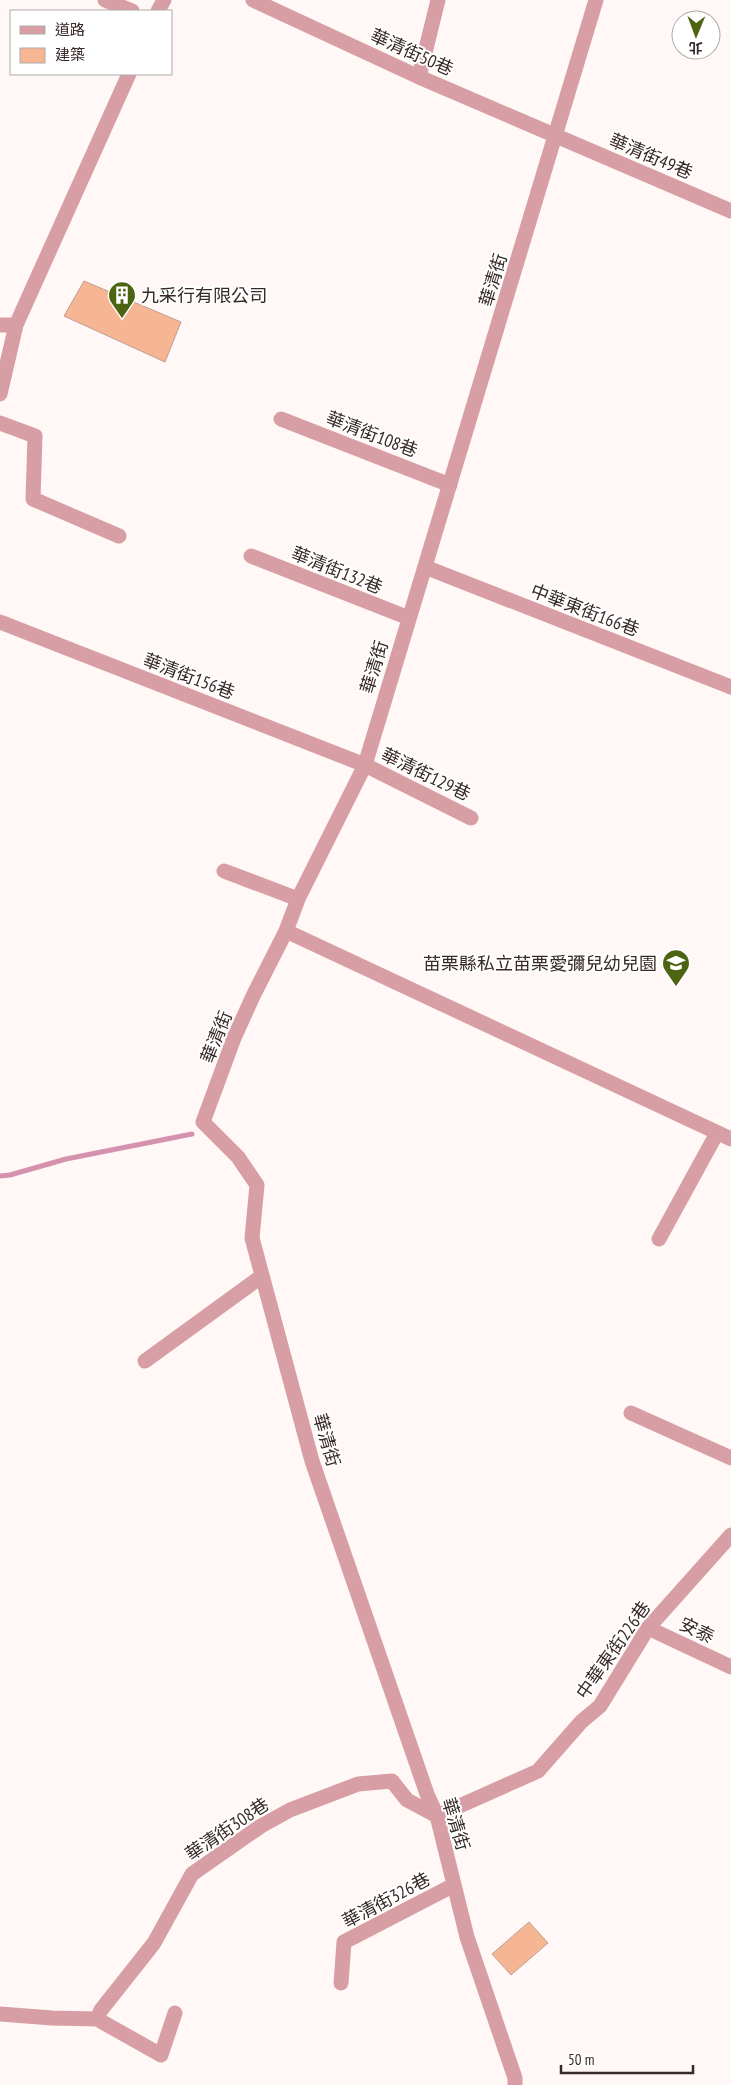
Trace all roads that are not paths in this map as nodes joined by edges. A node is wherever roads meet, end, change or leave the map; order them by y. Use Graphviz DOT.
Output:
graph roads {
  1 [pos="104,0"];
  2 [pos="253,0"];
  3 [pos="438,0"];
  4 [pos="596,0"];
  5 [pos="129,10"];
  6 [pos="129,75"];
  7 [pos="419,77"];
  8 [pos="556,136"];
  9 [pos="731,211"];
  10 [pos="0,325"];
  11 [pos="16,325"];
  12 [pos="0,394"];
  13 [pos="281,419"];
  14 [pos="0,423"];
  15 [pos="450,485"];
  16 [pos="119,536"];
  17 [pos="251,556"];
  18 [pos="425,567"];
  19 [pos="409,618"];
  20 [pos="0,622"];
  21 [pos="731,687"];
  22 [pos="365,764"];
  23 [pos="471,818"];
  24 [pos="224,871"];
  25 [pos="298,899"];
  26 [pos="286,931"];
  27 [pos="717,1133"];
  28 [pos="731,1139"];
  29 [pos="660,1239"];
  30 [pos="262,1276"];
  31 [pos="145,1360"];
  32 [pos="631,1413"];
  33 [pos="731,1458"];
  34 [pos="731,1535"];
  35 [pos="648,1628"];
  36 [pos="731,1667"];
  37 [pos="437,1816"];
  38 [pos="454,1885"];
  39 [pos="341,1983"];
  40 [pos="176,2013"];
  41 [pos="0,2014"];
  42 [pos="97,2019"];
  43 [pos="515,2085"];
  1 -- 5 [label="street"];
  2 -- 7 [label="street, 華清街50巷"];
  3 -- 7 [label="street"];
  4 -- 8 [label="street, 華清街"];
  6 -- 11 [label="street"];
  7 -- 8 [label="street, 華清街50巷"];
  8 -- 9 [label="street, 華清街49巷"];
  8 -- 15 [label="street, 華清街"];
  10 -- 11 [label="street"];
  11 -- 12 [label="street"];
  13 -- 15 [label="street, 華清街108巷"];
  14 -- 16 [label="street"];
  15 -- 18 [label="street, 華清街"];
  17 -- 19 [label="street, 華清街132巷"];
  18 -- 19 [label="street, 華清街"];
  18 -- 21 [label="street, 中華東街166巷"];
  19 -- 22 [label="street, 華清街"];
  20 -- 22 [label="street, 華清街156巷"];
  22 -- 23 [label="street, 華清街129巷"];
  22 -- 25 [label="street, 華清街"];
  24 -- 25 [label="street"];
  25 -- 26 [label="street, 華清街"];
  26 -- 27 [label="street"];
  26 -- 30 [label="street, 華清街"];
  27 -- 28 [label="street"];
  27 -- 29 [label="street"];
  30 -- 31 [label="street"];
  30 -- 37 [label="street, 華清街"];
  32 -- 33 [label="street"];
  34 -- 35 [label="street, 中華東街226巷"];
  35 -- 36 [label="street, 安泰"];
  35 -- 37 [label="street, 中華東街226巷"];
  37 -- 38 [label="street, 華清街"];
  37 -- 42 [label="street, 華清街308巷"];
  38 -- 39 [label="street, 華清街326巷"];
  38 -- 43 [label="street, 華清街"];
  40 -- 42 [label="street"];
  41 -- 42 [label="street"];
}
